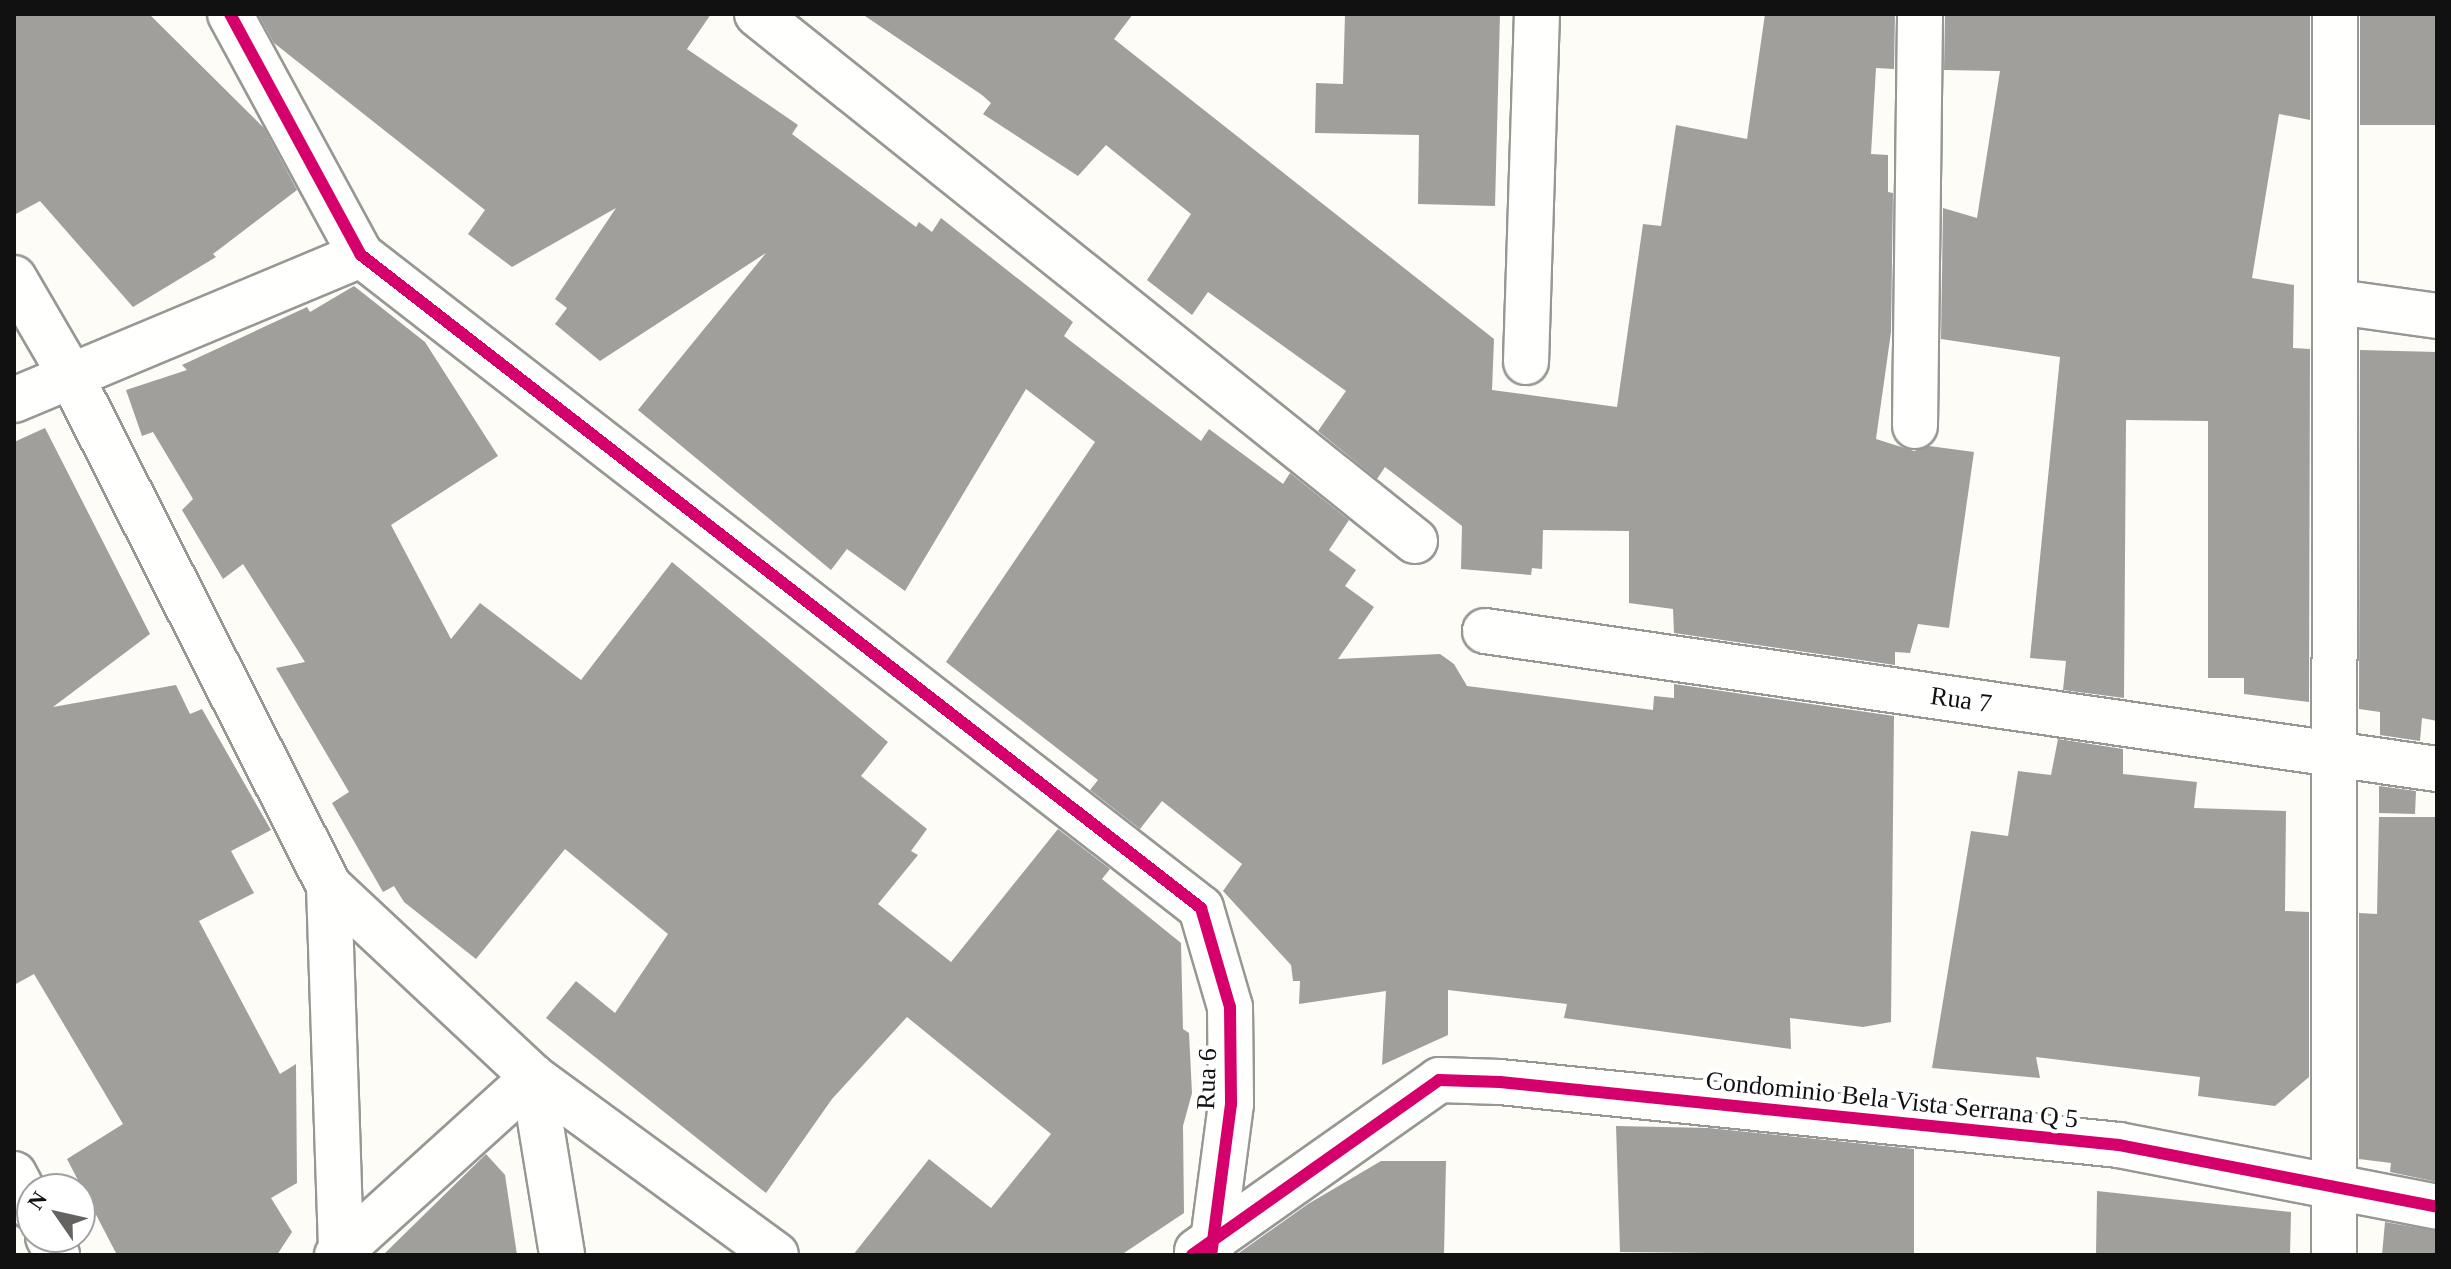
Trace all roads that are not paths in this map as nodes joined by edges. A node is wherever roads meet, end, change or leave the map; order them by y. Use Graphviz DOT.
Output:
graph roads {
  1 [pos="230,14"];
  2 [pos="757,14"];
  3 [pos="1537,14"];
  4 [pos="1920,14"];
  5 [pos="2335,14"];
  6 [pos="361,255"];
  7 [pos="14,278"];
  8 [pos="2338,302"];
  9 [pos="2437,316"];
  10 [pos="1526,362"];
  11 [pos="71,376"];
  12 [pos="14,400"];
  13 [pos="1915,426"];
  14 [pos="1415,541"];
  15 [pos="1485,631"];
  16 [pos="2336,755"];
  17 [pos="2437,769"];
  18 [pos="329,886"];
  19 [pos="533,1077"];
  20 [pos="2337,1191"];
  21 [pos="2437,1207"];
  22 [pos="1205,1251"];
  23 [pos="339,1253"];
  24 [pos="562,1255"];
  25 [pos="776,1255"];
  26 [pos="2334,1255"];
  1 -- 6 [label="street"];
  2 -- 14 [label="street"];
  3 -- 10 [label="street"];
  4 -- 13 [label="street"];
  5 -- 8 [label="street"];
  6 -- 11 [label="street"];
  6 -- 22 [label="street, Rua 6"];
  7 -- 11 [label="street"];
  8 -- 9 [label="street"];
  8 -- 16 [label="street"];
  11 -- 12 [label="street"];
  11 -- 18 [label="street"];
  15 -- 16 [label="street, Rua 7"];
  16 -- 17 [label="street, Rua 7"];
  16 -- 20 [label="street"];
  18 -- 19 [label="street"];
  18 -- 23 [label="street"];
  19 -- 23 [label="street"];
  19 -- 24 [label="street"];
  19 -- 25 [label="street"];
  20 -- 21 [label="street, Condominio Bela Vista Serrana Q 5"];
  20 -- 22 [label="street, Condominio Bela Vista Serrana Q 5"];
  20 -- 26 [label="street"];
}
